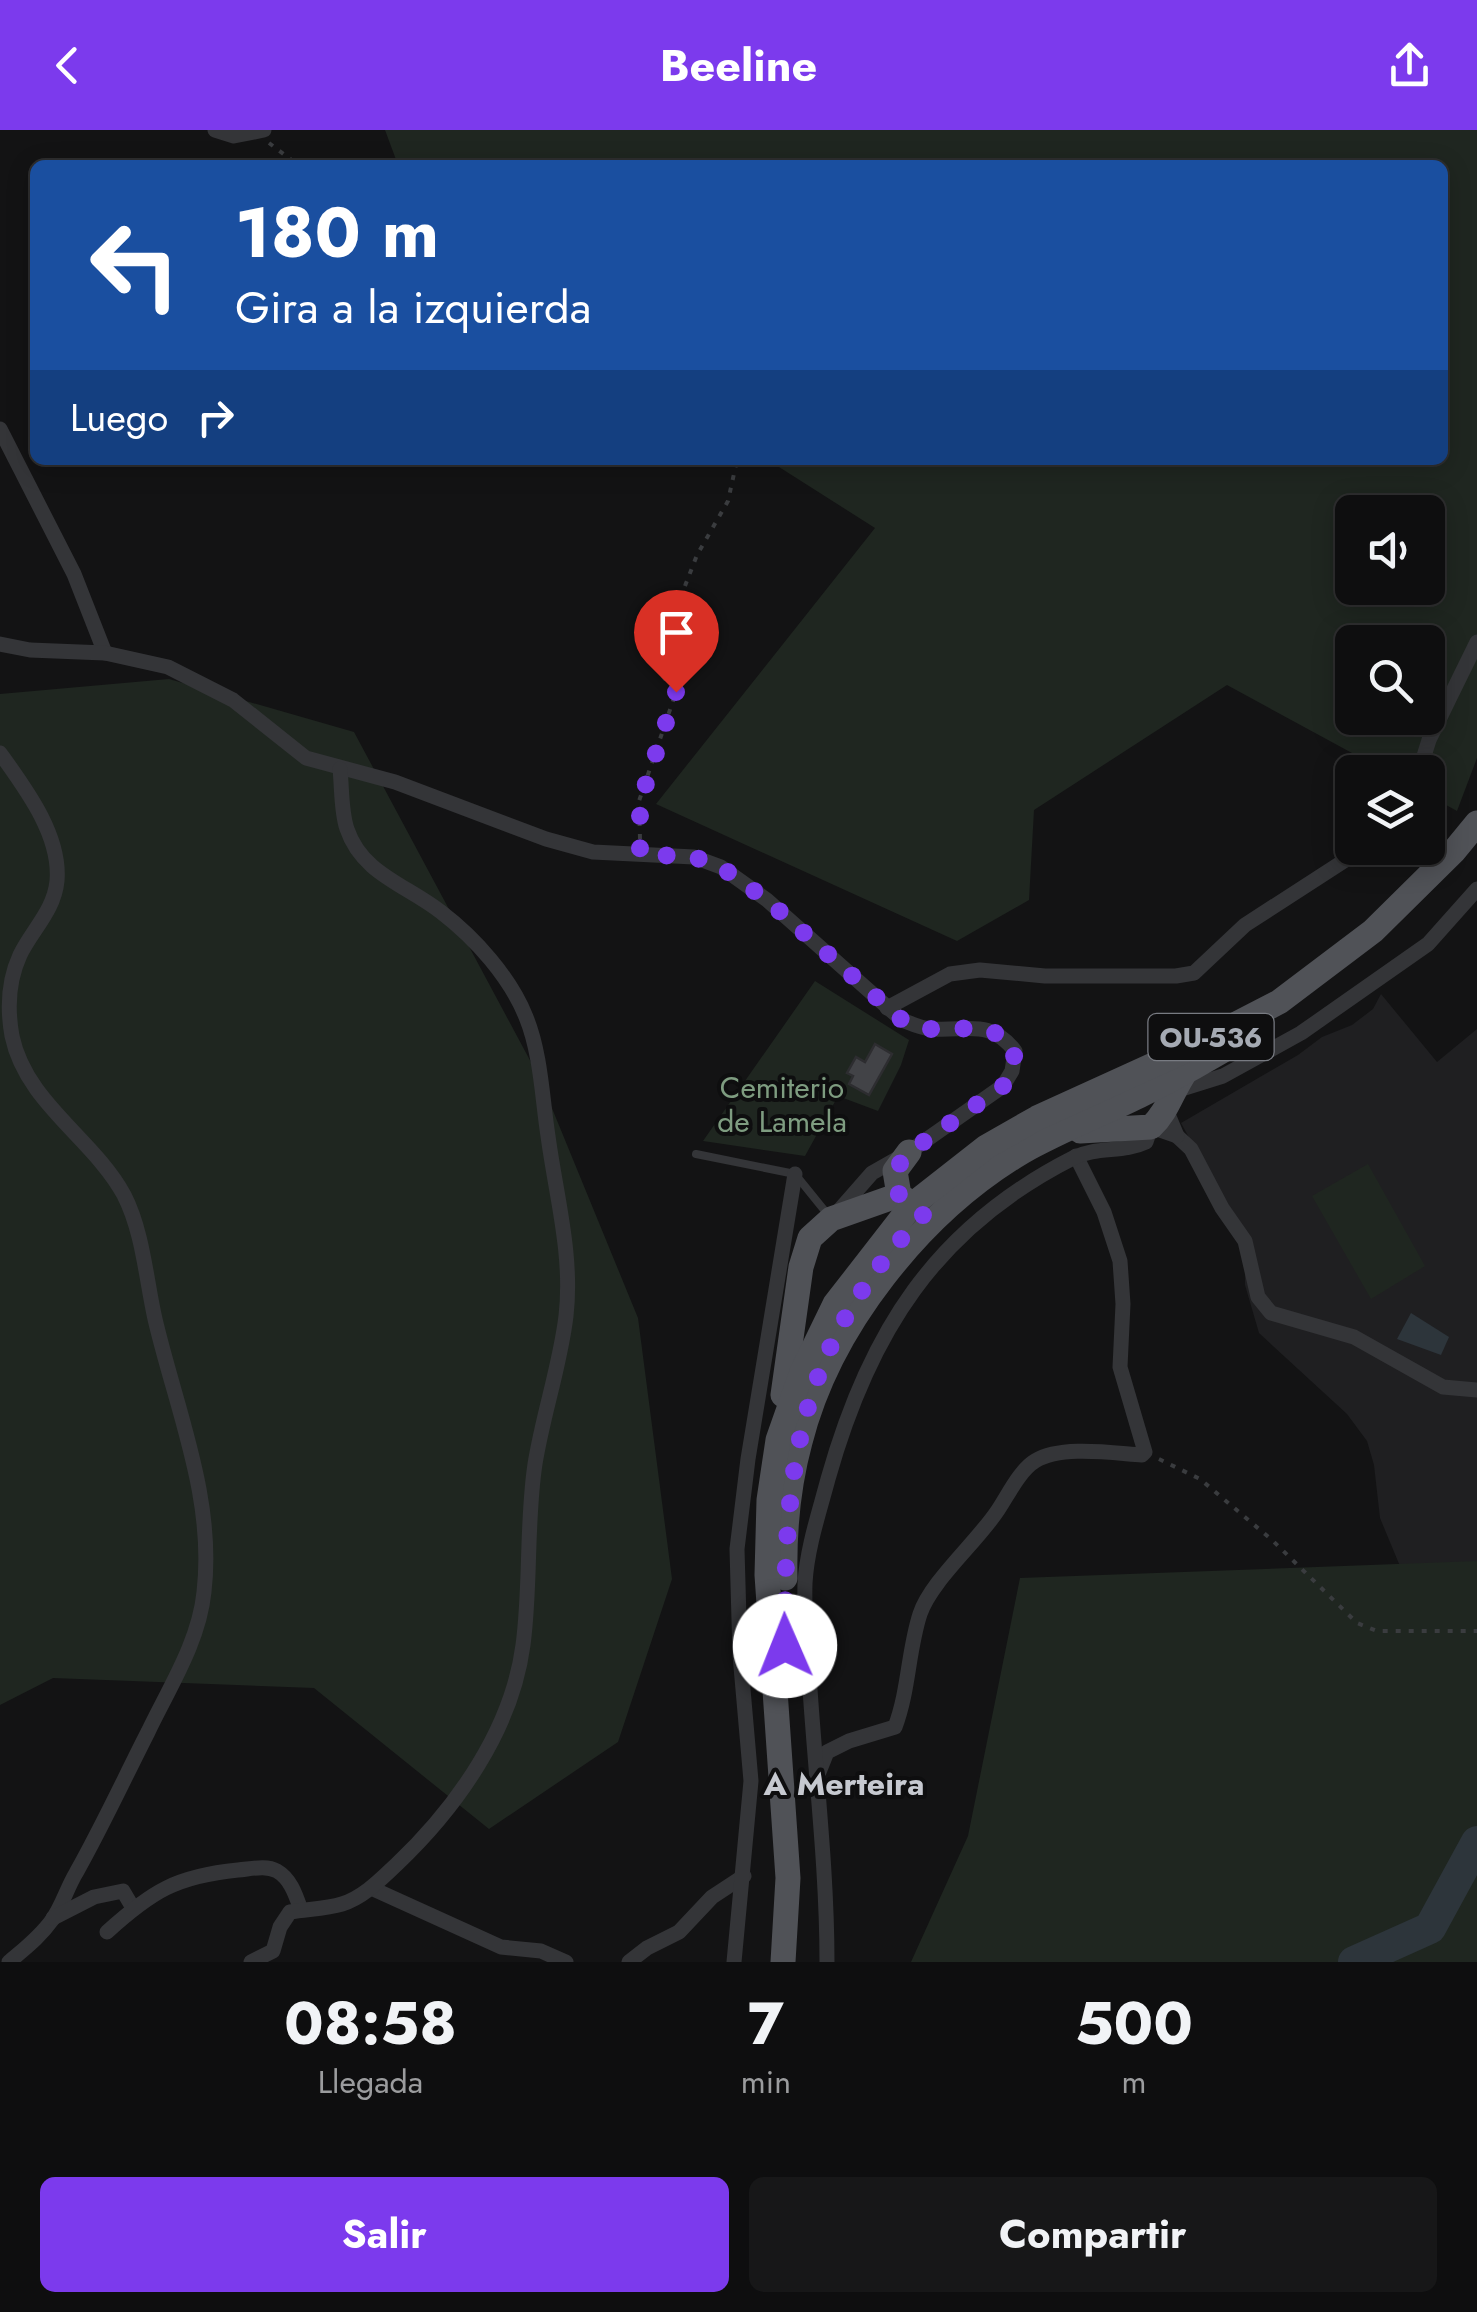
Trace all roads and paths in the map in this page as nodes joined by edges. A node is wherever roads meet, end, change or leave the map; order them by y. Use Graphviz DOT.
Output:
graph roads {
  1 [pos="215,130"];
  2 [pos="261,132"];
  3 [pos="292,160"];
  4 [pos="0,430"];
  5 [pos="735,465"];
  6 [pos="1477,642"];
  7 [pos="0,644"];
  8 [pos="104,653"];
  9 [pos="0,752"];
  10 [pos="1424,755"];
  11 [pos="340,769"];
  12 [pos="1477,823"];
  13 [pos="1477,847"];
  14 [pos="640,854"];
  15 [pos="1338,865"];
  16 [pos="1477,889"];
  17 [pos="888,1008"];
  18 [pos="1134,1098"];
  19 [pos="1169,1109"];
  20 [pos="1035,1137"];
  21 [pos="909,1152"];
  22 [pos="696,1154"];
  23 [pos="1076,1156"];
  24 [pos="795,1174"];
  25 [pos="912,1205"];
  26 [pos="831,1220"];
  27 [pos="790,1267"];
  28 [pos="846,1301"];
  29 [pos="1477,1390"];
  30 [pos="789,1440"];
  31 [pos="1145,1452"];
  32 [pos="1477,1630"];
  33 [pos="818,1778"];
  34 [pos="744,1876"];
  35 [pos="370,1888"];
  36 [pos="134,1908"];
  37 [pos="301,1910"];
  38 [pos="54,1918"];
  39 [pos="107,1932"];
  40 [pos="275,1956"];
  41 [pos="9,1962"];
  42 [pos="252,1962"];
  43 [pos="566,1962"];
  44 [pos="629,1962"];
  45 [pos="734,1962"];
  46 [pos="783,1962"];
  47 [pos="796,1962"];
  48 [pos="827,1962"];
  1 -- 2 [label="street"];
  2 -- 3 [label="path"];
  4 -- 8 [label="street"];
  5 -- 14 [label="path"];
  6 -- 10 [label="street"];
  7 -- 8 [label="street"];
  8 -- 11 [label="street"];
  9 -- 38 [label="street"];
  11 -- 14 [label="street"];
  11 -- 35 [label="street"];
  12 -- 20 [label="main road, OU-536"];
  13 -- 19 [label="main road, OU-536"];
  14 -- 17 [label="street"];
  15 -- 17 [label="street"];
  16 -- 19 [label="street"];
  17 -- 21 [label="street"];
  18 -- 19 [label="main road, OU-536"];
  18 -- 19 [label="main road"];
  18 -- 20 [label="main road, OU-536"];
  19 -- 20 [label="main road"];
  19 -- 23 [label="street"];
  19 -- 29 [label="street"];
  20 -- 25 [label="main road"];
  20 -- 25 [label="main road, OU-536"];
  20 -- 30 [label="main road, OU-536"];
  21 -- 25 [label="main road"];
  21 -- 26 [label="street"];
  22 -- 24 [label="lane"];
  23 -- 31 [label="street"];
  23 -- 33 [label="street"];
  24 -- 26 [label="lane"];
  24 -- 27 [label="street"];
  25 -- 26 [label="main road"];
  25 -- 28 [label="main road, OU-536"];
  26 -- 27 [label="main road"];
  27 -- 28 [label="main road"];
  27 -- 30 [label="main road"];
  27 -- 34 [label="street"];
  28 -- 30 [label="main road"];
  30 -- 46 [label="main road, OU-536"];
  30 -- 47 [label="main road, OU-536"];
  31 -- 32 [label="path"];
  31 -- 33 [label="street"];
  33 -- 48 [label="street"];
  34 -- 44 [label="street"];
  34 -- 45 [label="street"];
  35 -- 37 [label="street"];
  35 -- 43 [label="street"];
  36 -- 37 [label="street"];
  36 -- 38 [label="street"];
  36 -- 39 [label="street"];
  37 -- 40 [label="street"];
  38 -- 41 [label="street"];
  40 -- 42 [label="street"];
}
